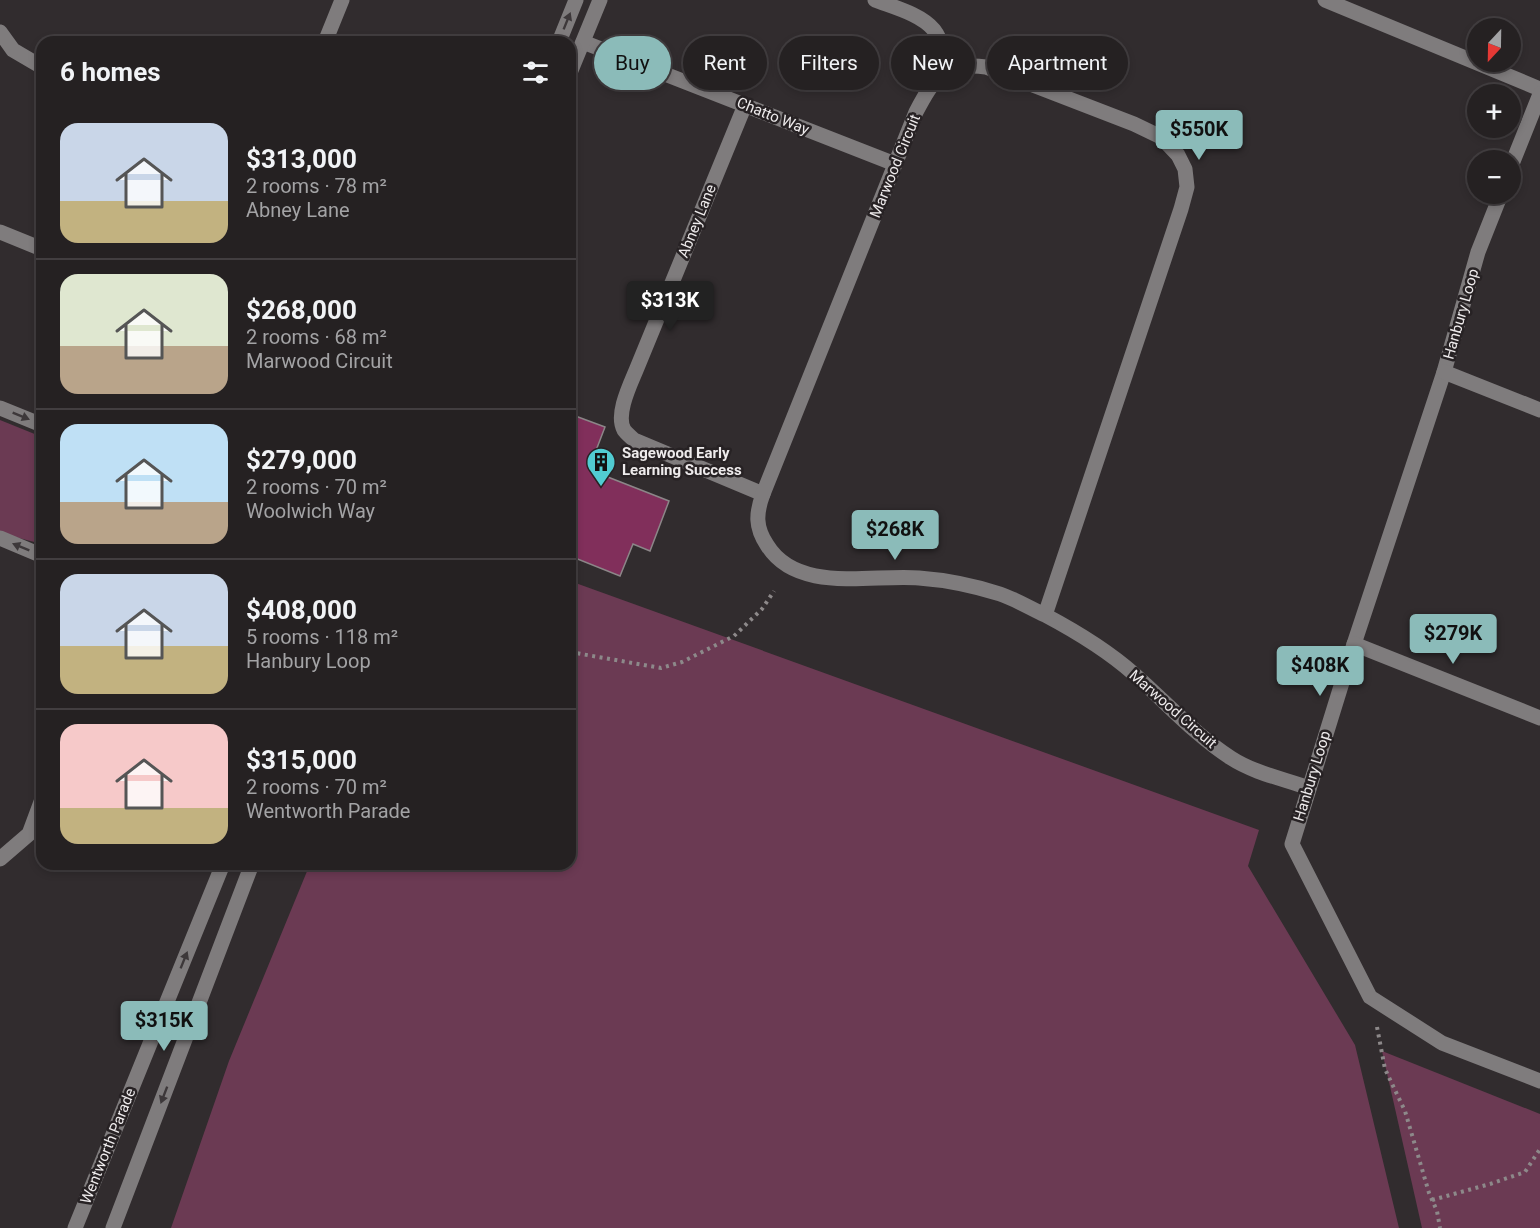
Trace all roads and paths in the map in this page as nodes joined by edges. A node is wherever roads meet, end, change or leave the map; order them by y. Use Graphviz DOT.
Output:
graph roads {
  1 [pos="342,0"];
  2 [pos="576,0"];
  3 [pos="600,0"];
  4 [pos="874,0"];
  5 [pos="1325,0"];
  6 [pos="0,32"];
  7 [pos="327,36"];
  8 [pos="561,36"];
  9 [pos="938,36"];
  10 [pos="583,42"];
  11 [pos="576,59"];
  12 [pos="36,63"];
  13 [pos="975,65"];
  14 [pos="1540,89"];
  15 [pos="928,90"];
  16 [pos="1540,94"];
  17 [pos="745,105"];
  18 [pos="1518,150"];
  19 [pos="895,164"];
  20 [pos="1497,204"];
  21 [pos="0,232"];
  22 [pos="36,247"];
  23 [pos="1444,372"];
  24 [pos="0,408"];
  25 [pos="1540,410"];
  26 [pos="36,423"];
  27 [pos="763,494"];
  28 [pos="0,538"];
  29 [pos="36,553"];
  30 [pos="774,591"];
  31 [pos="1045,615"];
  32 [pos="1354,644"];
  33 [pos="576,653"];
  34 [pos="1540,718"];
  35 [pos="1309,788"];
  36 [pos="36,815"];
  37 [pos="0,859"];
  38 [pos="221,870"];
  39 [pos="250,870"];
  40 [pos="1378,1028"];
  41 [pos="1540,1081"];
  42 [pos="1540,1149"];
  43 [pos="1432,1200"];
  44 [pos="75,1228"];
  45 [pos="113,1228"];
  46 [pos="1440,1228"];
  1 -- 7 [label="street"];
  8 -- 2 [label="street, one-way"];
  3 -- 10 [label="street"];
  4 -- 9 [label="street"];
  5 -- 14 [label="street"];
  6 -- 12 [label="street"];
  10 -- 11 [label="street"];
  10 -- 17 [label="street, Chatto Way"];
  13 -- 31 [label="street"];
  15 -- 19 [label="street, Marwood Circuit"];
  16 -- 18 [label="street"];
  17 -- 19 [label="street, Chatto Way"];
  17 -- 27 [label="street, Abney Lane"];
  19 -- 27 [label="street, Marwood Circuit"];
  20 -- 23 [label="street, Hanbury Loop"];
  21 -- 22 [label="street"];
  23 -- 25 [label="street"];
  23 -- 32 [label="street, Hanbury Loop"];
  24 -- 26 [label="street, one-way"];
  27 -- 31 [label="street, Marwood Circuit"];
  29 -- 28 [label="street, one-way"];
  30 -- 33 [label="path"];
  31 -- 35 [label="street, Marwood Circuit"];
  32 -- 34 [label="street"];
  32 -- 35 [label="street, Hanbury Loop"];
  35 -- 41 [label="street, Hanbury Loop"];
  36 -- 37 [label="street"];
  44 -- 38 [label="street, Wentworth Parade, one-way"];
  39 -- 45 [label="street, one-way"];
  40 -- 43 [label="path"];
  42 -- 43 [label="path"];
  43 -- 46 [label="path"];
}
